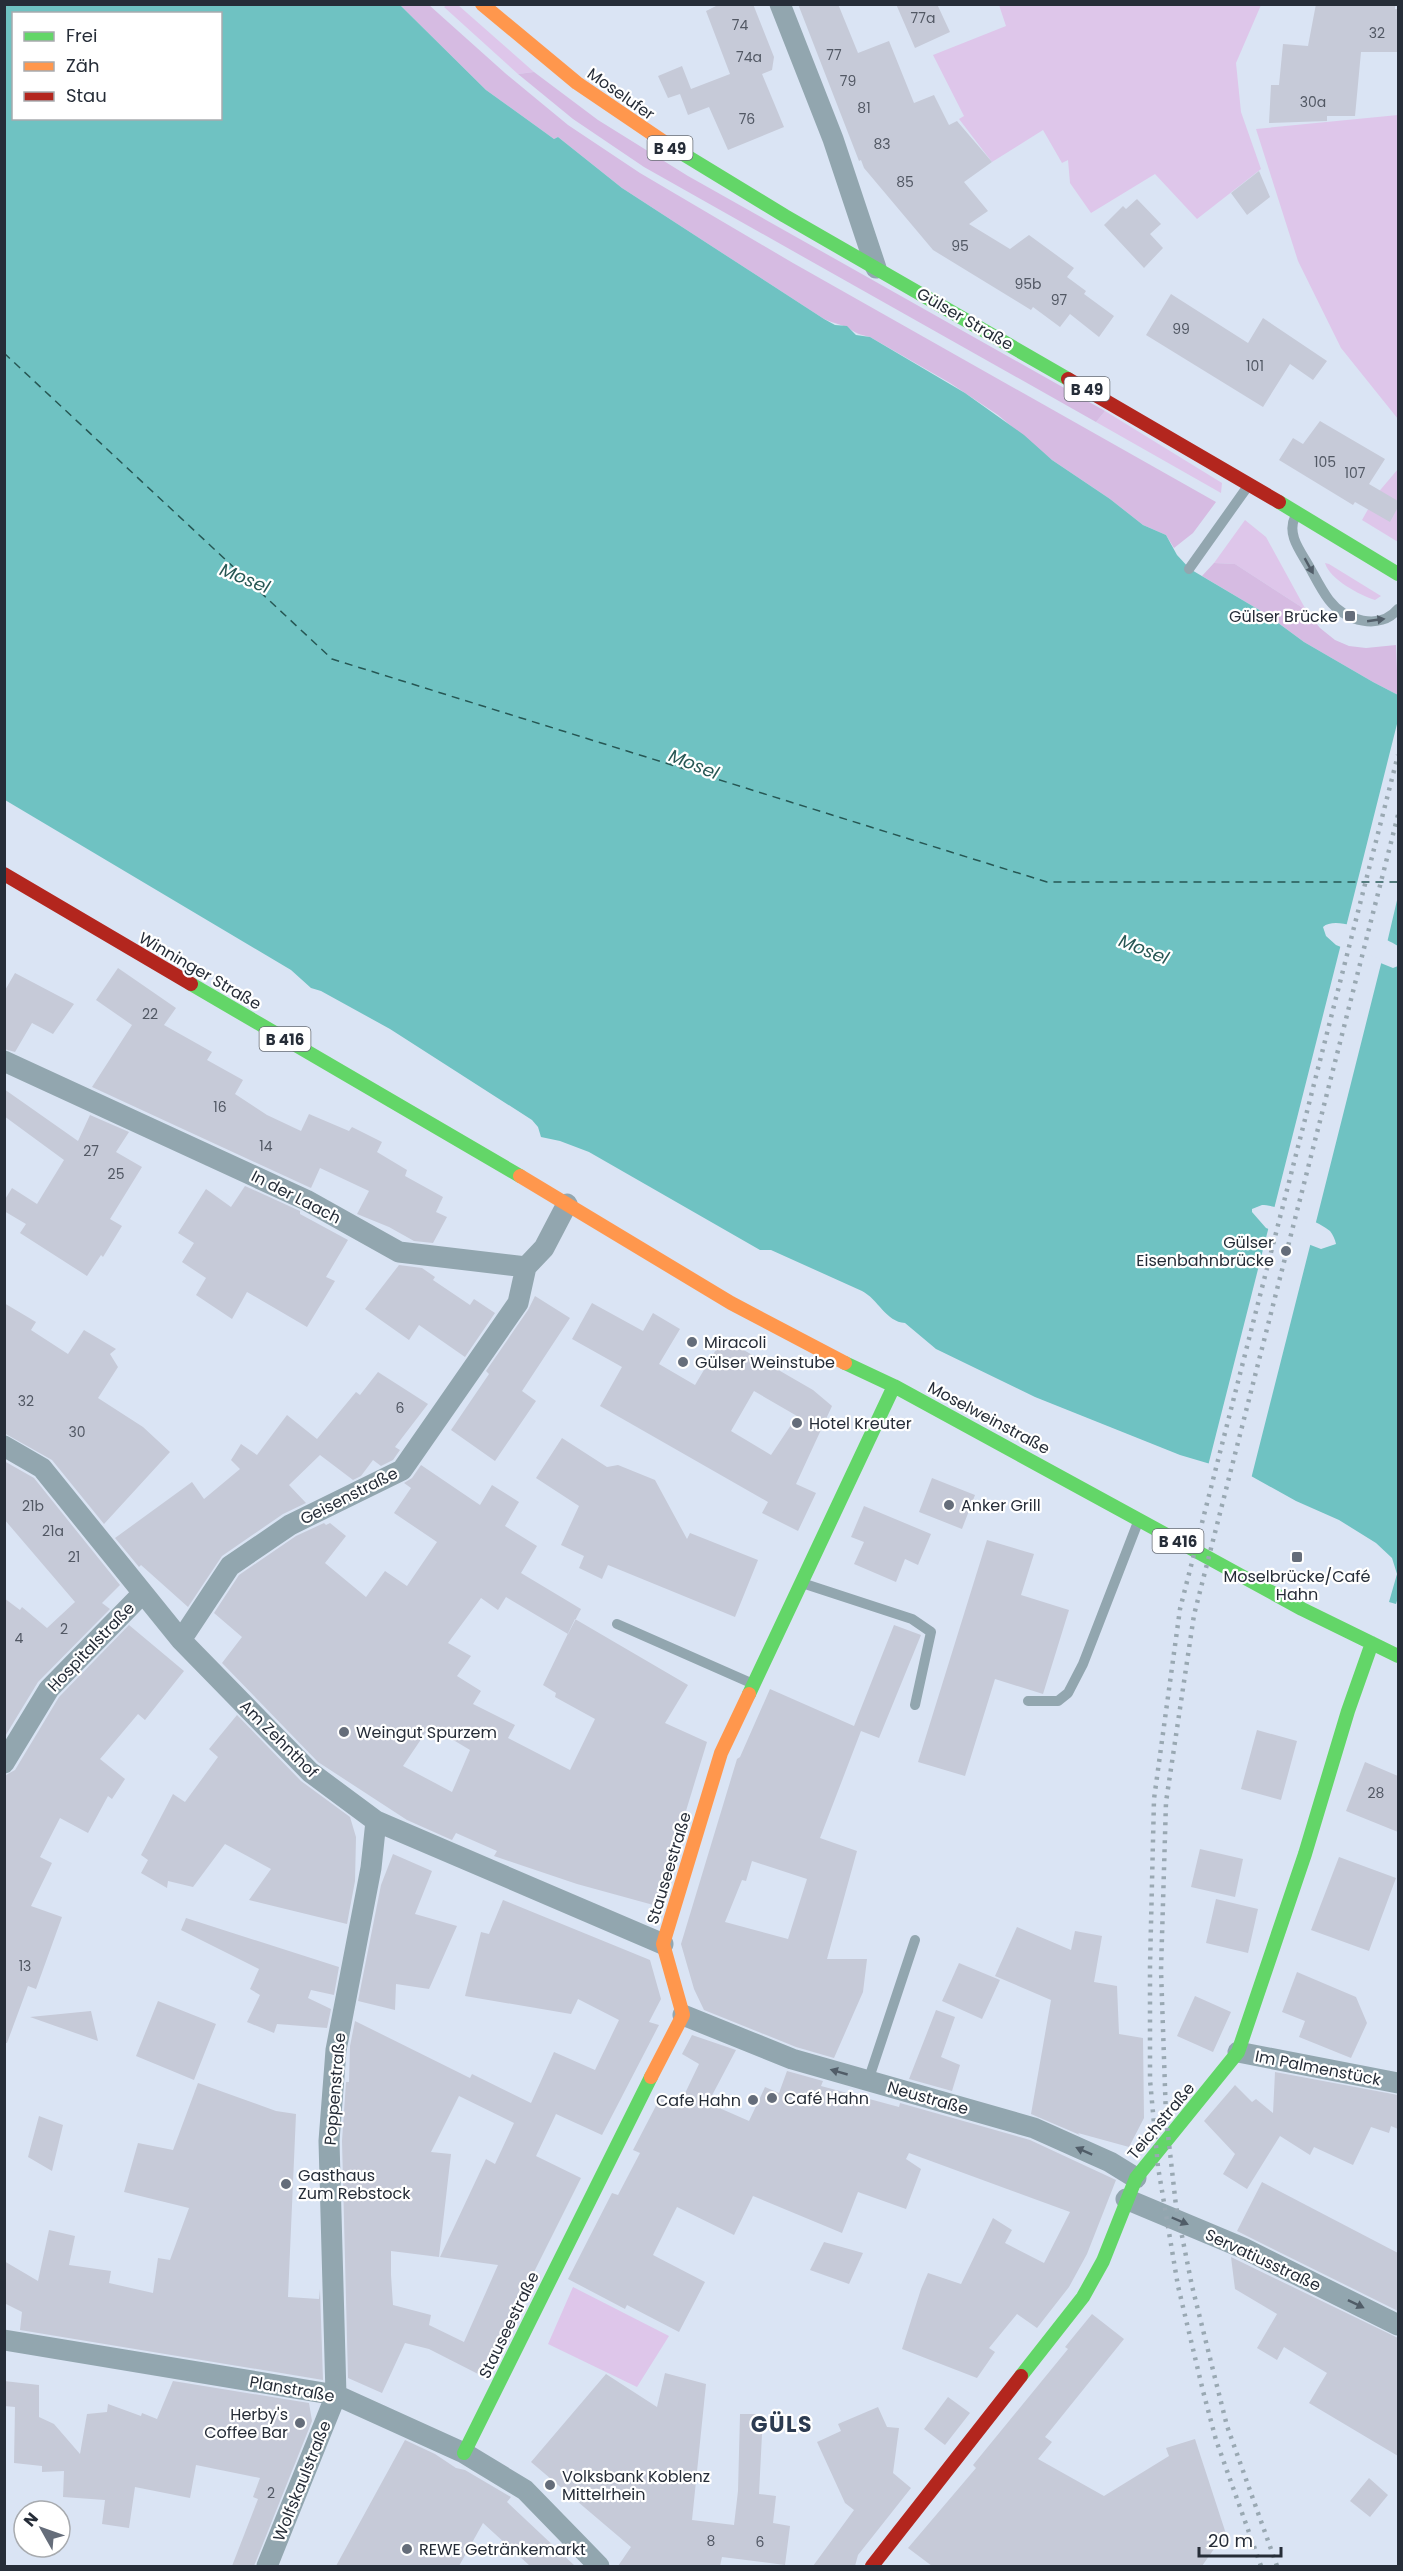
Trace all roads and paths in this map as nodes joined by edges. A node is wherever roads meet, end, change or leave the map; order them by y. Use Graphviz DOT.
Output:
graph roads {
  1 [pos="482,4"];
  2 [pos="780,4"];
  3 [pos="876,268"];
  4 [pos="1250,484"];
  5 [pos="1297,513"];
  6 [pos="1190,569"];
  7 [pos="1398,574"];
  8 [pos="1398,609"];
  9 [pos="4,874"];
  10 [pos="4,1060"];
  11 [pos="567,1204"];
  12 [pos="526,1267"];
  13 [pos="894,1386"];
  14 [pos="4,1446"];
  15 [pos="1139,1520"];
  16 [pos="801,1583"];
  17 [pos="143,1593"];
  18 [pos="617,1624"];
  19 [pos="181,1640"];
  20 [pos="1372,1643"];
  21 [pos="1398,1656"];
  22 [pos="754,1684"];
  23 [pos="1028,1701"];
  24 [pos="915,1705"];
  25 [pos="4,1763"];
  26 [pos="376,1821"];
  27 [pos="915,1940"];
  28 [pos="663,1944"];
  29 [pos="683,2015"];
  30 [pos="1238,2052"];
  31 [pos="868,2081"];
  32 [pos="1398,2083"];
  33 [pos="1136,2178"];
  34 [pos="1126,2199"];
  35 [pos="1398,2325"];
  36 [pos="4,2340"];
  37 [pos="336,2395"];
  38 [pos="464,2453"];
  39 [pos="267,2566"];
  40 [pos="599,2566"];
  41 [pos="872,2566"];
  1 -- 3 [label="main road, Moselufer / B 49"];
  2 -- 3 [label="street"];
  3 -- 4 [label="main road, Gülser Straße / B 49"];
  4 -- 5 [label="main road, Gülser Straße / B 49"];
  4 -- 6 [label="lane"];
  5 -- 7 [label="main road, Gülser Straße / B 49"];
  5 -- 8 [label="lane, one-way"];
  9 -- 11 [label="main road, Winninger Straße / B 416"];
  10 -- 12 [label="street, In der Laach"];
  11 -- 12 [label="street"];
  11 -- 13 [label="main road, Moselweinstraße / B 416"];
  12 -- 19 [label="street, Geisenstraße"];
  13 -- 15 [label="main road, Moselweinstraße / B 416"];
  13 -- 16 [label="main road, Stauseestraße"];
  14 -- 17 [label="street, Am Zehnthof"];
  15 -- 20 [label="main road, Moselweinstraße / B 416"];
  15 -- 23 [label="lane"];
  16 -- 22 [label="main road, Stauseestraße"];
  16 -- 24 [label="lane"];
  17 -- 19 [label="street, Am Zehnthof"];
  17 -- 25 [label="street, Hospitalstraße"];
  18 -- 22 [label="lane"];
  19 -- 26 [label="street, Am Zehnthof"];
  20 -- 21 [label="main road, Moselweinstraße / B 416"];
  20 -- 30 [label="main road, Teichstraße"];
  22 -- 28 [label="main road, Stauseestraße"];
  26 -- 28 [label="street, Am Zehnthof"];
  26 -- 37 [label="street, Poppenstraße"];
  27 -- 31 [label="lane"];
  28 -- 29 [label="main road, Stauseestraße"];
  31 -- 29 [label="street, Neustraße, one-way"];
  29 -- 38 [label="main road, Stauseestraße"];
  30 -- 32 [label="street, Im Palmenstück"];
  30 -- 33 [label="main road, Teichstraße"];
  33 -- 31 [label="street, Neustraße, one-way"];
  33 -- 34 [label="main road, Teichstraße"];
  34 -- 35 [label="street, Servatiusstraße, one-way"];
  34 -- 41 [label="main road, Teichstraße"];
  36 -- 37 [label="street, Planstraße"];
  37 -- 38 [label="street, Planstraße"];
  37 -- 39 [label="street, Wolfskaulstraße"];
  38 -- 40 [label="street, Planstraße"];
}
